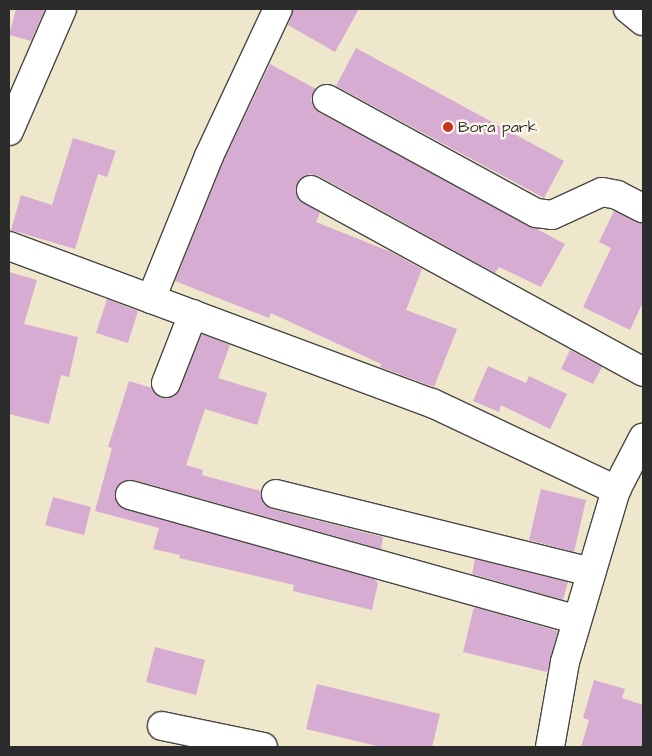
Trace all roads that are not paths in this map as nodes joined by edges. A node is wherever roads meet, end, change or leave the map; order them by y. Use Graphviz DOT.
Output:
graph roads {
  1 [pos="62,9"];
  2 [pos="278,9"];
  3 [pos="628,9"];
  4 [pos="643,21"];
  5 [pos="327,99"];
  6 [pos="9,131"];
  7 [pos="310,190"];
  8 [pos="643,208"];
  9 [pos="9,246"];
  10 [pos="151,299"];
  11 [pos="193,314"];
  12 [pos="643,372"];
  13 [pos="166,383"];
  14 [pos="643,438"];
  15 [pos="616,490"];
  16 [pos="276,494"];
  17 [pos="130,495"];
  18 [pos="591,572"];
  19 [pos="577,620"];
  20 [pos="162,726"];
  21 [pos="263,747"];
  22 [pos="550,747"];
  1 -- 6 [label="street"];
  2 -- 10 [label="street"];
  3 -- 4 [label="street"];
  5 -- 8 [label="street"];
  7 -- 12 [label="street"];
  9 -- 10 [label="street"];
  10 -- 11 [label="street"];
  11 -- 13 [label="street"];
  11 -- 15 [label="street"];
  14 -- 15 [label="street"];
  15 -- 18 [label="street"];
  16 -- 18 [label="street"];
  17 -- 19 [label="street"];
  18 -- 19 [label="street"];
  19 -- 22 [label="street"];
  20 -- 21 [label="street"];
}
